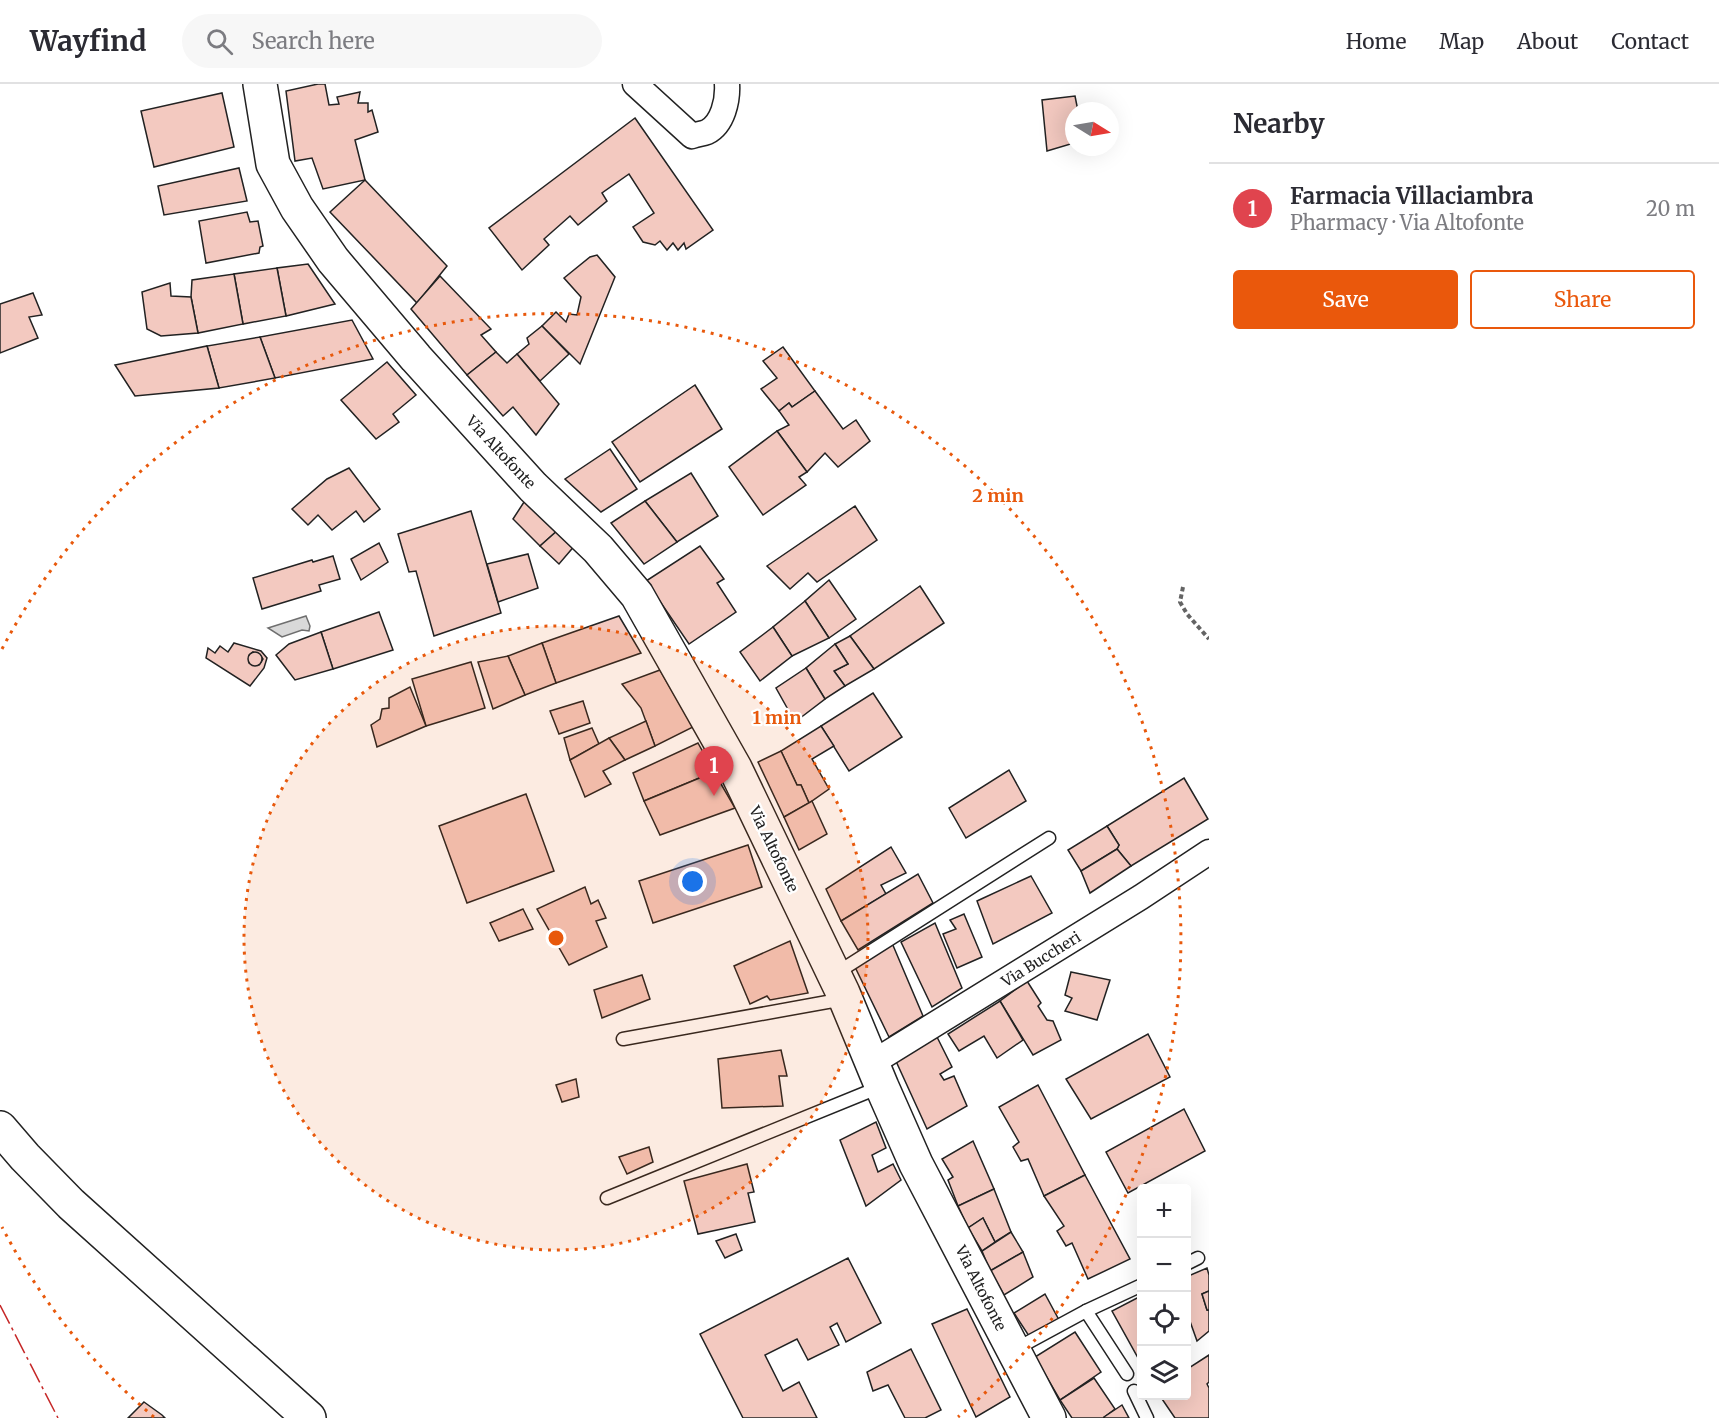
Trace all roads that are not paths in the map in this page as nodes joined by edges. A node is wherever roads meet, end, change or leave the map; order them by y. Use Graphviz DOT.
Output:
graph roads {
  1 [pos="260,84"];
  2 [pos="635,84"];
  3 [pos="727,84"];
  4 [pos="1049,838"];
  5 [pos="1209,852"];
  6 [pos="840,987"];
  7 [pos="623,1039"];
  8 [pos="877,1075"];
  9 [pos="0,1128"];
  10 [pos="607,1198"];
  11 [pos="1137,1287"];
  12 [pos="1086,1311"];
  13 [pos="1013,1351"];
  14 [pos="1127,1374"];
  15 [pos="1134,1391"];
  16 [pos="309,1418"];
  17 [pos="1049,1418"];
  18 [pos="1147,1418"];
  1 -- 6 [label="main road, Via Altofonte"];
  2 -- 3 [label="street"];
  4 -- 6 [label="lane"];
  5 -- 8 [label="street, Via Buccheri"];
  6 -- 7 [label="lane"];
  6 -- 8 [label="main road, Via Altofonte"];
  8 -- 10 [label="lane"];
  8 -- 13 [label="main road, Via Altofonte"];
  9 -- 16 [label="main road"];
  11 -- 12 [label="lane"];
  12 -- 13 [label="lane"];
  12 -- 14 [label="lane"];
  13 -- 17 [label="main road, Via Altofonte"];
  15 -- 18 [label="lane"];
}
